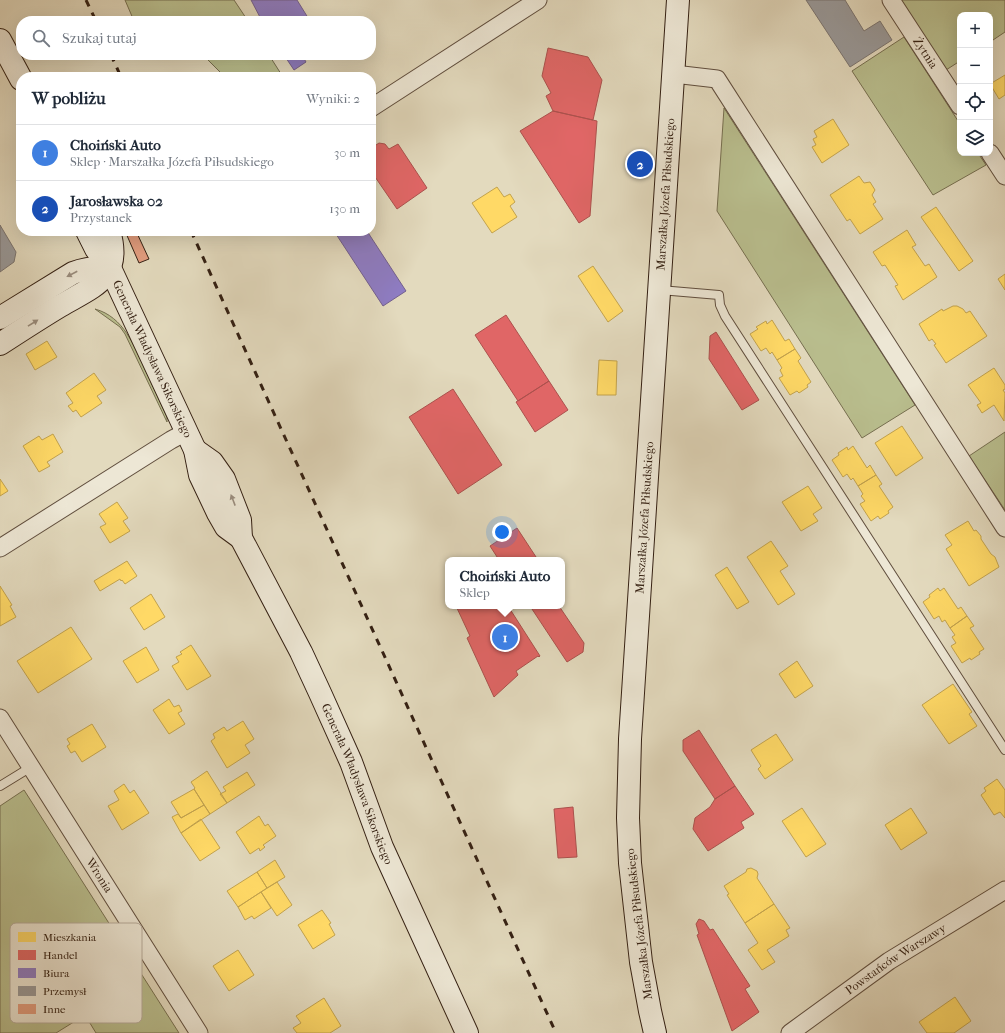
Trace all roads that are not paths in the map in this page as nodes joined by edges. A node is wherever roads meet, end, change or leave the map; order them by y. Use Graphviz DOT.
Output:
graph roads {
  1 [pos="538,0"];
  2 [pos="678,0"];
  3 [pos="891,0"];
  4 [pos="0,40"];
  5 [pos="17,72"];
  6 [pos="674,74"];
  7 [pos="957,101"];
  8 [pos="376,105"];
  9 [pos="992,156"];
  10 [pos="1005,176"];
  11 [pos="90,236"];
  12 [pos="110,236"];
  13 [pos="110,268"];
  14 [pos="660,290"];
  15 [pos="0,318"];
  16 [pos="0,344"];
  17 [pos="191,441"];
  18 [pos="1005,528"];
  19 [pos="0,548"];
  20 [pos="0,718"];
  21 [pos="1005,750"];
  22 [pos="31,767"];
  23 [pos="0,786"];
  24 [pos="1005,890"];
  25 [pos="130,923"];
  26 [pos="142,942"];
  27 [pos="200,1033"];
  28 [pos="467,1033"];
  29 [pos="655,1033"];
  30 [pos="790,1033"];
  1 -- 8 [label="street"];
  2 -- 6 [label="main road, Marszałka Józefa Piłsudskiego"];
  3 -- 7 [label="street, Żytnia"];
  4 -- 5 [label="main road"];
  6 -- 14 [label="main road, Marszałka Józefa Piłsudskiego"];
  6 -- 18 [label="street"];
  9 -- 10 [label="street"];
  11 -- 13 [label="main road"];
  12 -- 13 [label="main road"];
  13 -- 15 [label="main road, Generała Władysława Sikorskiego, one-way"];
  16 -- 13 [label="main road, Generała Władysława Sikorskiego, one-way"];
  13 -- 17 [label="main road, Generała Władysława Sikorskiego"];
  14 -- 21 [label="lane"];
  14 -- 29 [label="main road, Marszałka Józefa Piłsudskiego"];
  17 -- 19 [label="street"];
  17 -- 28 [label="main road, Generała Władysława Sikorskiego"];
  20 -- 22 [label="street, Wronia"];
  22 -- 23 [label="lane"];
  22 -- 25 [label="street, Wronia"];
  24 -- 30 [label="street, Powstańców Warszawy"];
  26 -- 27 [label="street, Wronia"];
}
